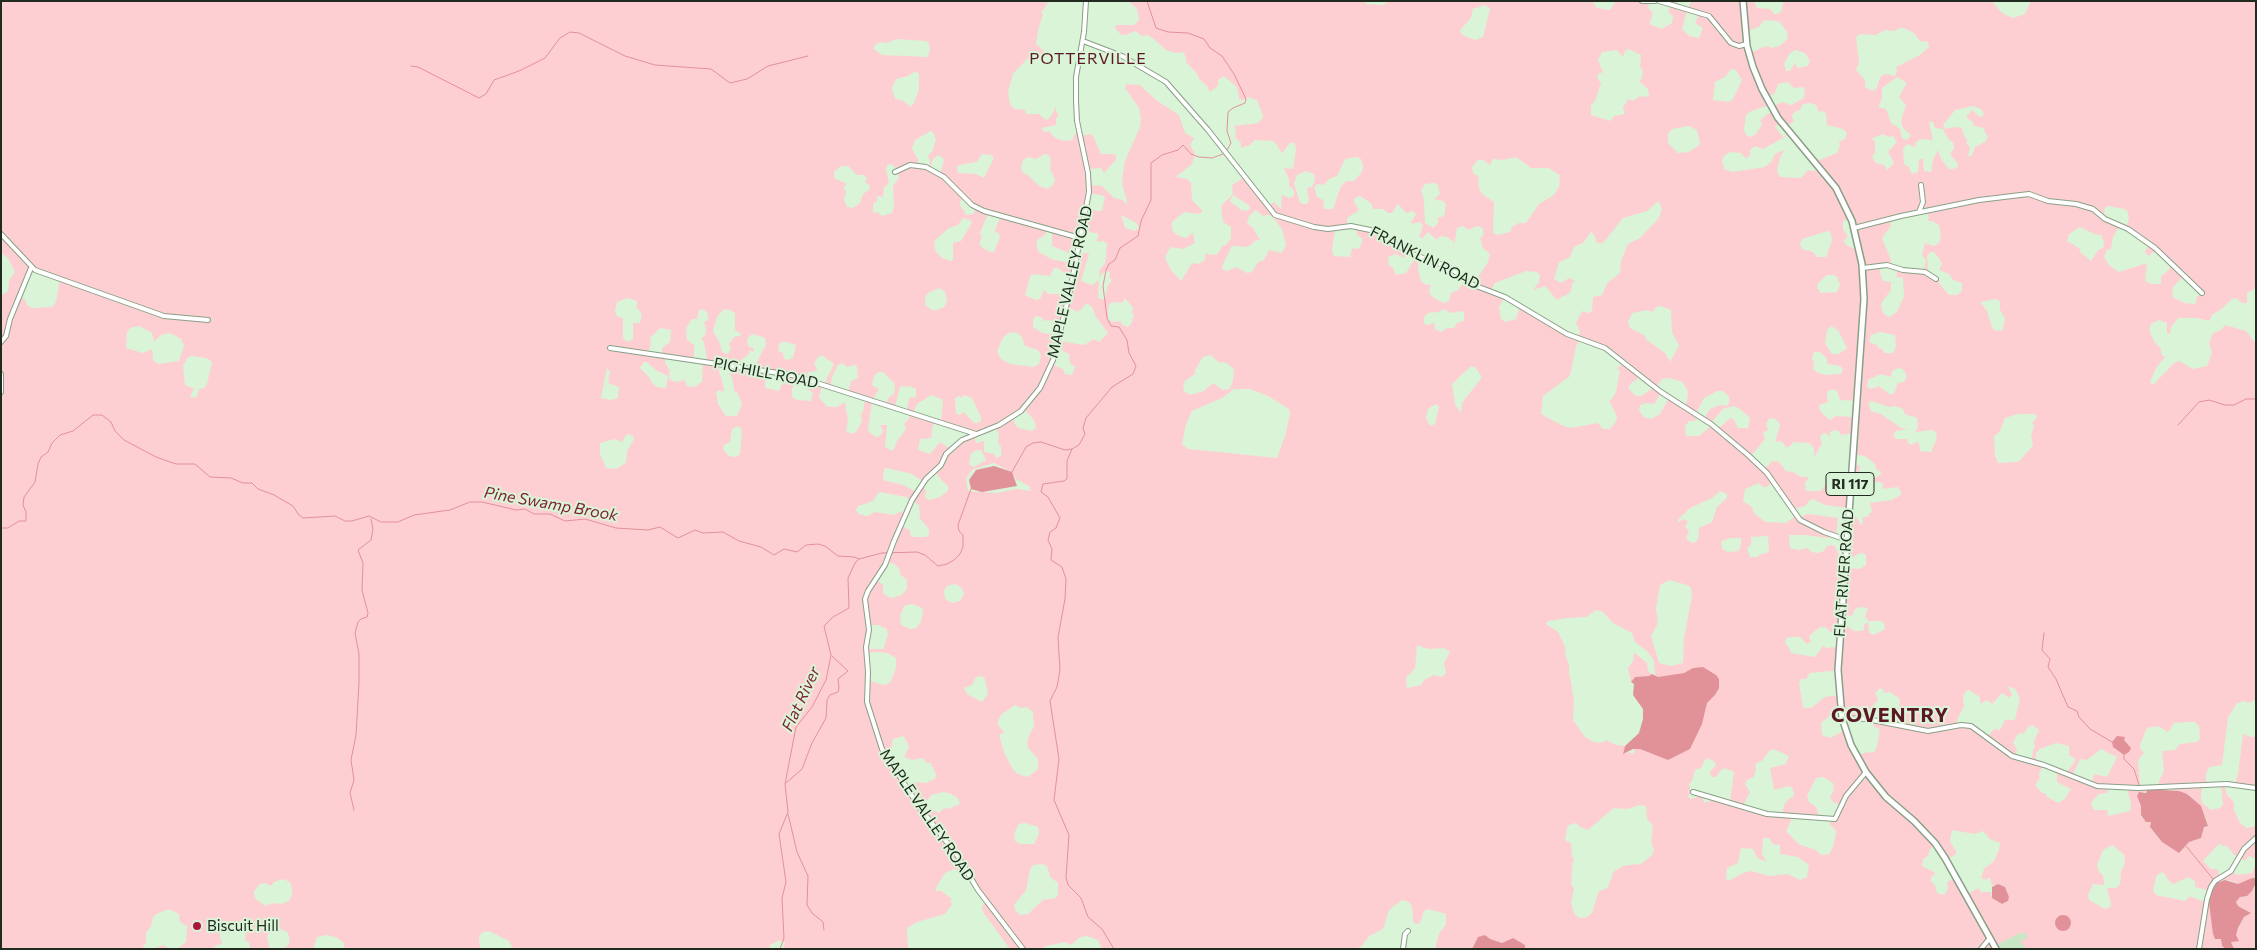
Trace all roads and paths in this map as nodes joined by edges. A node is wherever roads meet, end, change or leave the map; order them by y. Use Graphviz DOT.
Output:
graph roads {
  1 [pos="1086,1"];
  2 [pos="1642,1"];
  3 [pos="1657,1"];
  4 [pos="1743,1"];
  5 [pos="1082,41"];
  6 [pos="1747,44"];
  7 [pos="895,172"];
  8 [pos="1921,185"];
  9 [pos="1919,212"];
  10 [pos="1854,228"];
  11 [pos="1,234"];
  12 [pos="1080,238"];
  13 [pos="31,268"];
  14 [pos="1863,268"];
  15 [pos="1936,279"];
  16 [pos="2202,293"];
  17 [pos="208,320"];
  18 [pos="1,342"];
  19 [pos="610,348"];
  20 [pos="1,374"];
  21 [pos="1,392"];
  22 [pos="976,434"];
  23 [pos="1847,540"];
  24 [pos="1842,718"];
  25 [pos="1866,772"];
  26 [pos="2256,788"];
  27 [pos="1692,792"];
  28 [pos="2256,838"];
  29 [pos="1408,931"];
  30 [pos="1990,938"];
  31 [pos="1023,949"];
  32 [pos="1403,949"];
  33 [pos="1981,949"];
  34 [pos="1996,949"];
  35 [pos="2199,949"];
  1 -- 5 [label="street, MAPLE VALLEY ROAD"];
  2 -- 3 [label="street"];
  3 -- 6 [label="street"];
  4 -- 6 [label="main road, FLAT RIVER ROAD / RI 117"];
  5 -- 12 [label="street, MAPLE VALLEY ROAD"];
  5 -- 23 [label="street, FRANKLIN ROAD"];
  6 -- 10 [label="main road, FLAT RIVER ROAD / RI 117"];
  7 -- 12 [label="street"];
  8 -- 9 [label="street"];
  9 -- 10 [label="street"];
  9 -- 16 [label="street"];
  10 -- 14 [label="main road, FLAT RIVER ROAD / RI 117"];
  11 -- 13 [label="street"];
  12 -- 22 [label="street, MAPLE VALLEY ROAD"];
  13 -- 17 [label="street"];
  13 -- 18 [label="street"];
  14 -- 15 [label="street"];
  14 -- 23 [label="main road, FLAT RIVER ROAD / RI 117"];
  19 -- 22 [label="street, PIG HILL ROAD"];
  20 -- 21 [label="street"];
  22 -- 31 [label="street, MAPLE VALLEY ROAD"];
  23 -- 24 [label="main road, FLAT RIVER ROAD / RI 117"];
  24 -- 25 [label="main road, FLAT RIVER ROAD / RI 117"];
  24 -- 26 [label="street"];
  25 -- 27 [label="street"];
  25 -- 30 [label="main road, FLAT RIVER ROAD / RI 117"];
  28 -- 35 [label="street"];
  29 -- 32 [label="street"];
  30 -- 33 [label="street"];
  30 -- 34 [label="main road, FLAT RIVER ROAD / RI 117"];
}
